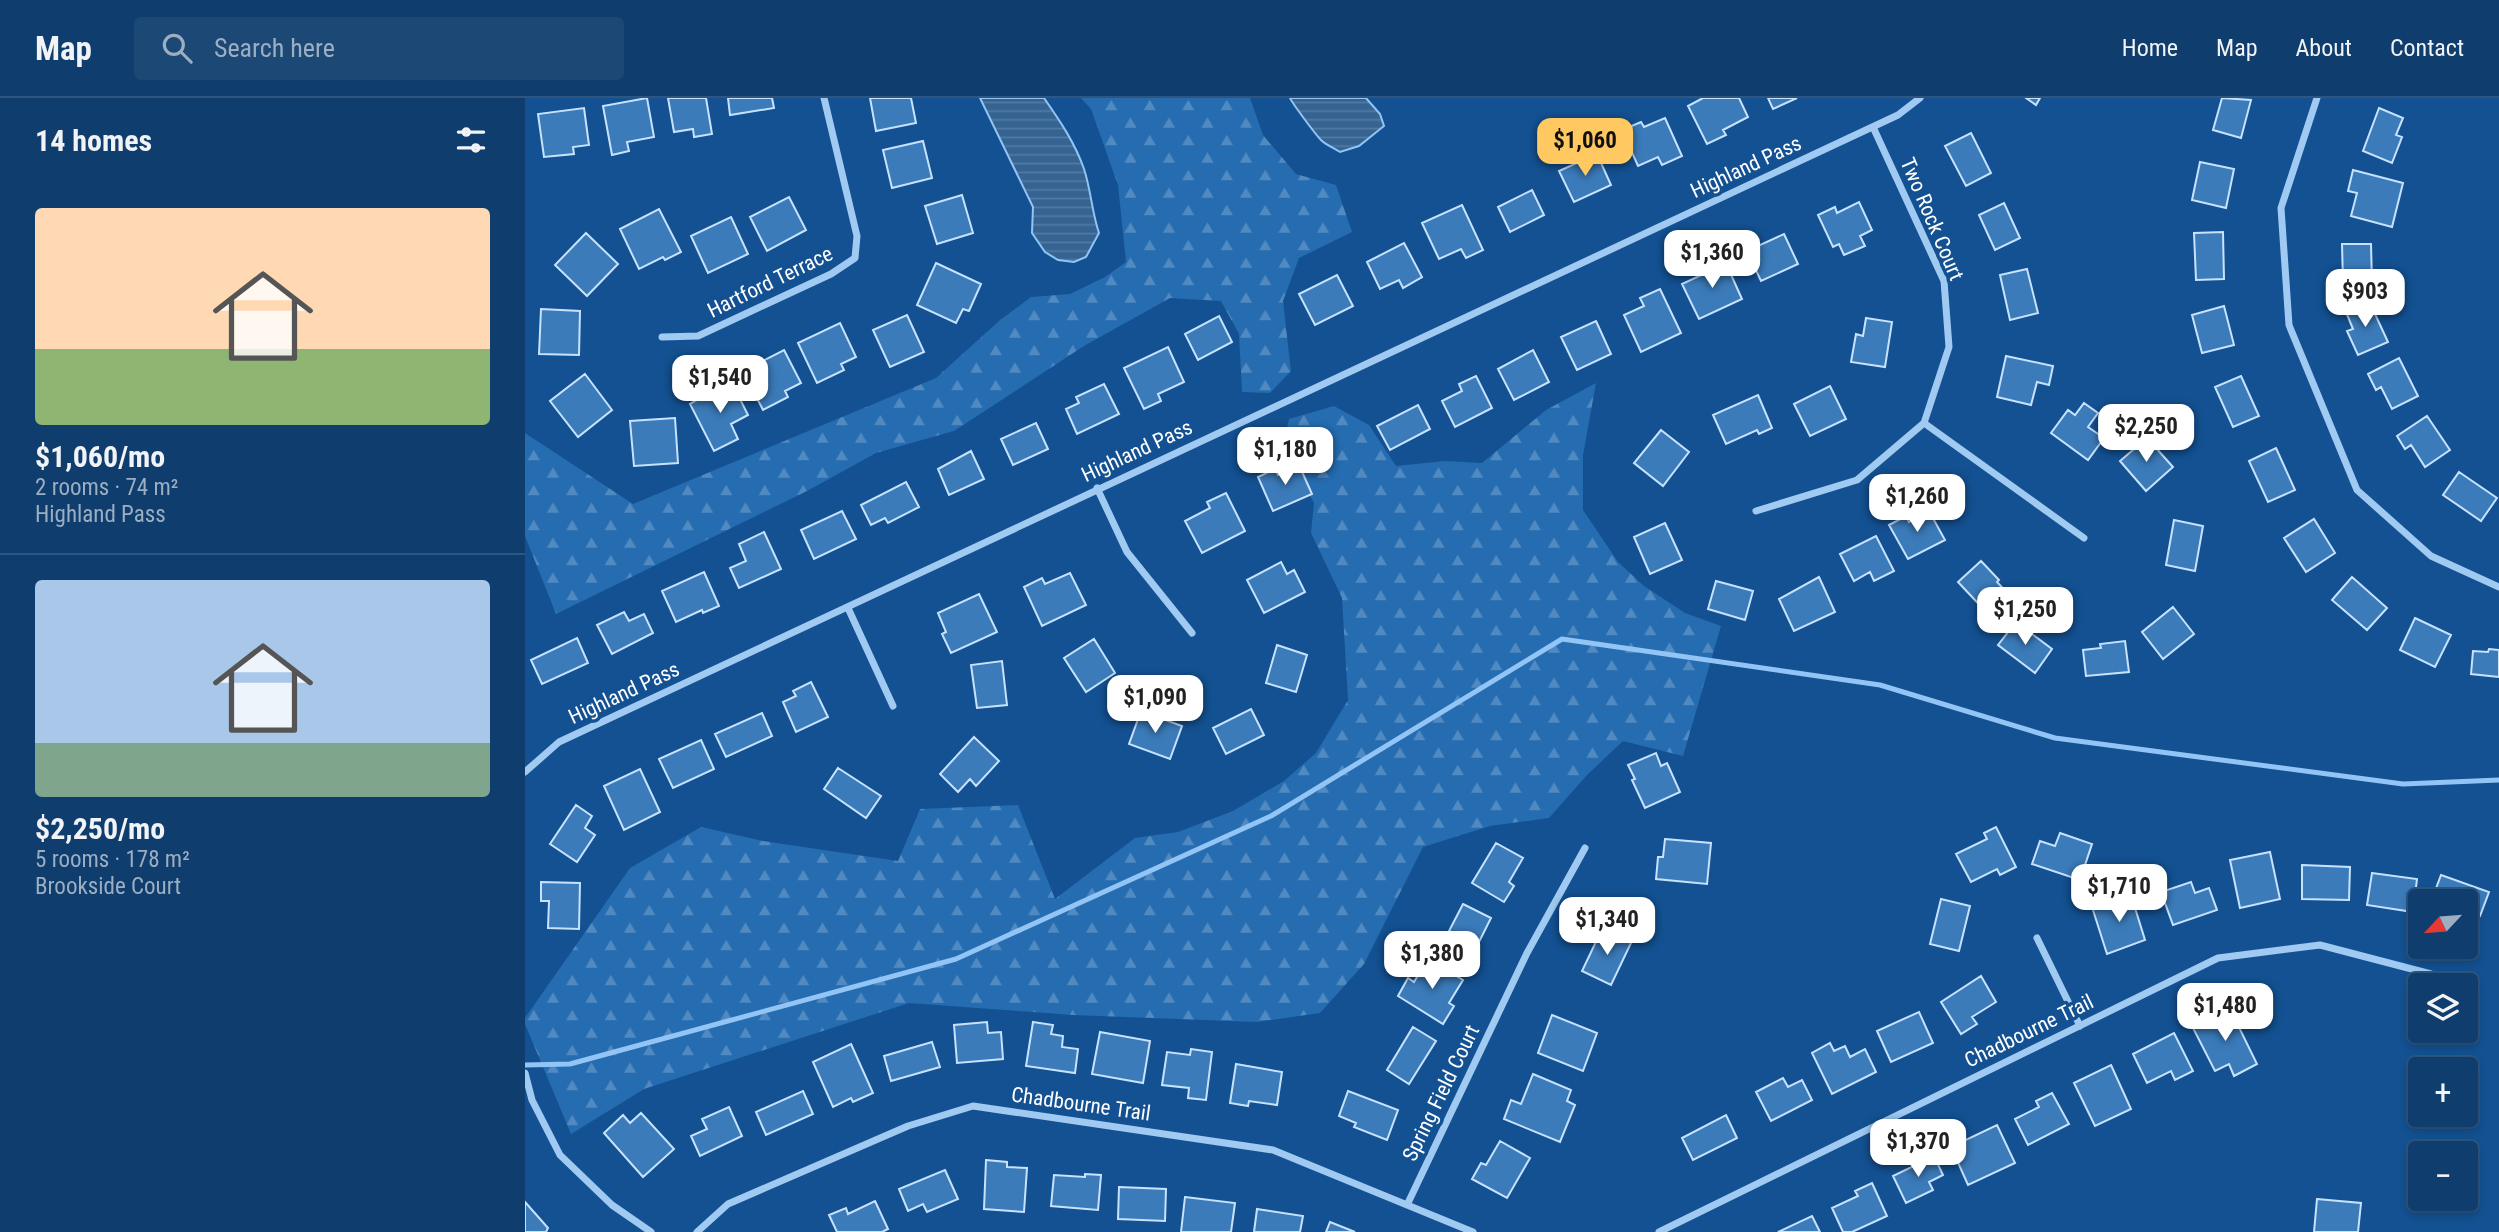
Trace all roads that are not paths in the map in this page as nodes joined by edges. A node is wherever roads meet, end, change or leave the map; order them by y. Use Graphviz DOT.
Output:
graph roads {
  1 [pos="824,98"];
  2 [pos="1920,98"];
  3 [pos="2317,98"];
  4 [pos="1873,127"];
  5 [pos="662,337"];
  6 [pos="1924,423"];
  7 [pos="1097,488"];
  8 [pos="1756,511"];
  9 [pos="2084,538"];
  10 [pos="2499,587"];
  11 [pos="848,608"];
  12 [pos="1192,633"];
  13 [pos="893,706"];
  14 [pos="525,772"];
  15 [pos="1585,848"];
  16 [pos="2037,938"];
  17 [pos="2427,973"];
  18 [pos="2080,1026"];
  19 [pos="525,1073"];
  20 [pos="1407,1205"];
  21 [pos="651,1232"];
  22 [pos="697,1232"];
  23 [pos="1473,1232"];
  24 [pos="1659,1232"];
  1 -- 5 [label="street, Hartford Terrace"];
  2 -- 4 [label="street, Highland Pass"];
  3 -- 10 [label="street"];
  4 -- 6 [label="street, Two Rock Court"];
  4 -- 7 [label="street, Highland Pass"];
  6 -- 8 [label="street"];
  6 -- 9 [label="street"];
  7 -- 11 [label="street, Highland Pass"];
  7 -- 12 [label="street"];
  11 -- 13 [label="street"];
  11 -- 14 [label="street, Highland Pass"];
  15 -- 20 [label="street, Spring Field Court"];
  16 -- 18 [label="street"];
  17 -- 18 [label="street, Chadbourne Trail"];
  18 -- 24 [label="street, Chadbourne Trail"];
  19 -- 21 [label="street"];
  20 -- 22 [label="street, Chadbourne Trail"];
  20 -- 23 [label="street, Chadbourne Trail"];
}
